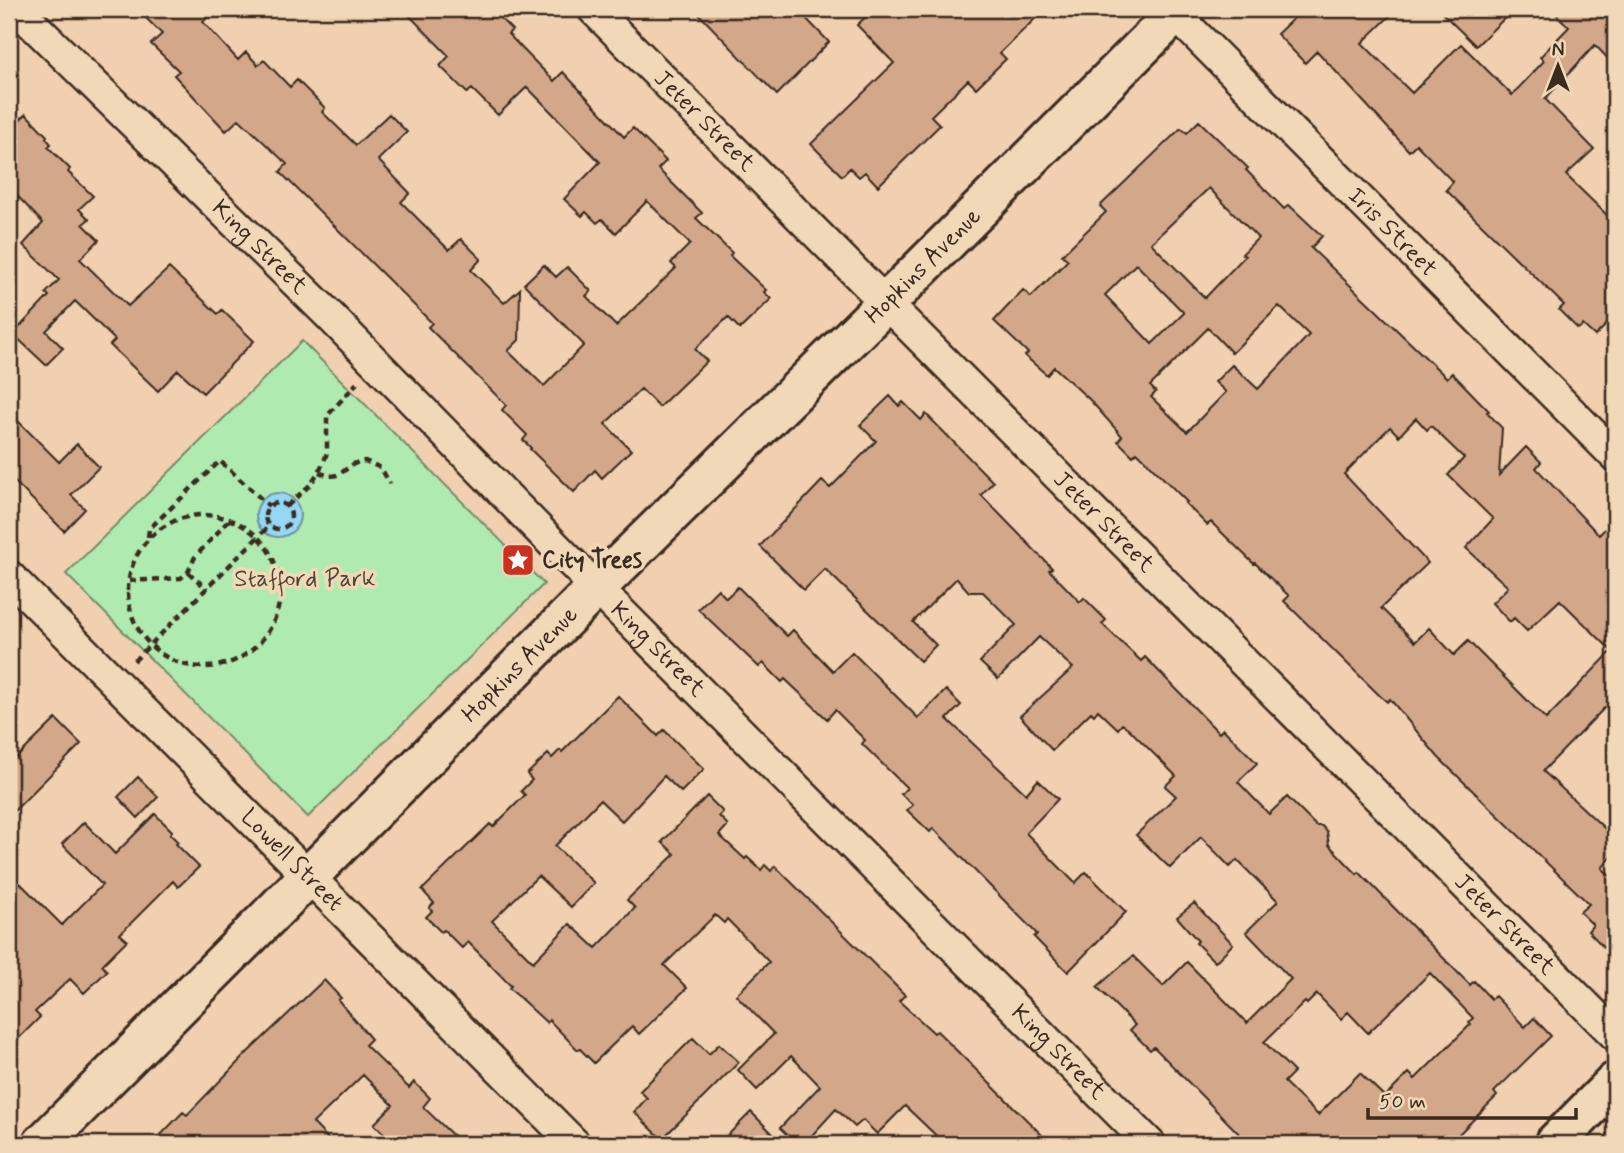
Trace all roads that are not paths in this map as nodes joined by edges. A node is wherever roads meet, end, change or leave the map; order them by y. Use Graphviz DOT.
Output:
graph roads {
  1 [pos="17,9"];
  2 [pos="593,9"];
  3 [pos="1175,10"];
  4 [pos="886,303"];
  5 [pos="1615,456"];
  6 [pos="9,576"];
  7 [pos="596,587"];
  8 [pos="310,878"];
  9 [pos="1615,1035"];
  10 [pos="1615,1082"];
  11 [pos="43,1144"];
  12 [pos="575,1144"];
  13 [pos="1150,1144"];
  14 [pos="1554,1144"];
  1 -- 7 [label="street, King Street"];
  2 -- 4 [label="street, Jeter Street"];
  3 -- 4 [label="street, Hopkins Avenue"];
  3 -- 5 [label="street, Iris Street"];
  4 -- 7 [label="street, Hopkins Avenue"];
  4 -- 9 [label="street, Jeter Street"];
  6 -- 8 [label="street, Lowell Street"];
  7 -- 8 [label="street, Hopkins Avenue"];
  7 -- 13 [label="street, King Street"];
  8 -- 11 [label="street, Hopkins Avenue"];
  8 -- 12 [label="street, Lowell Street"];
  10 -- 14 [label="street"];
}
